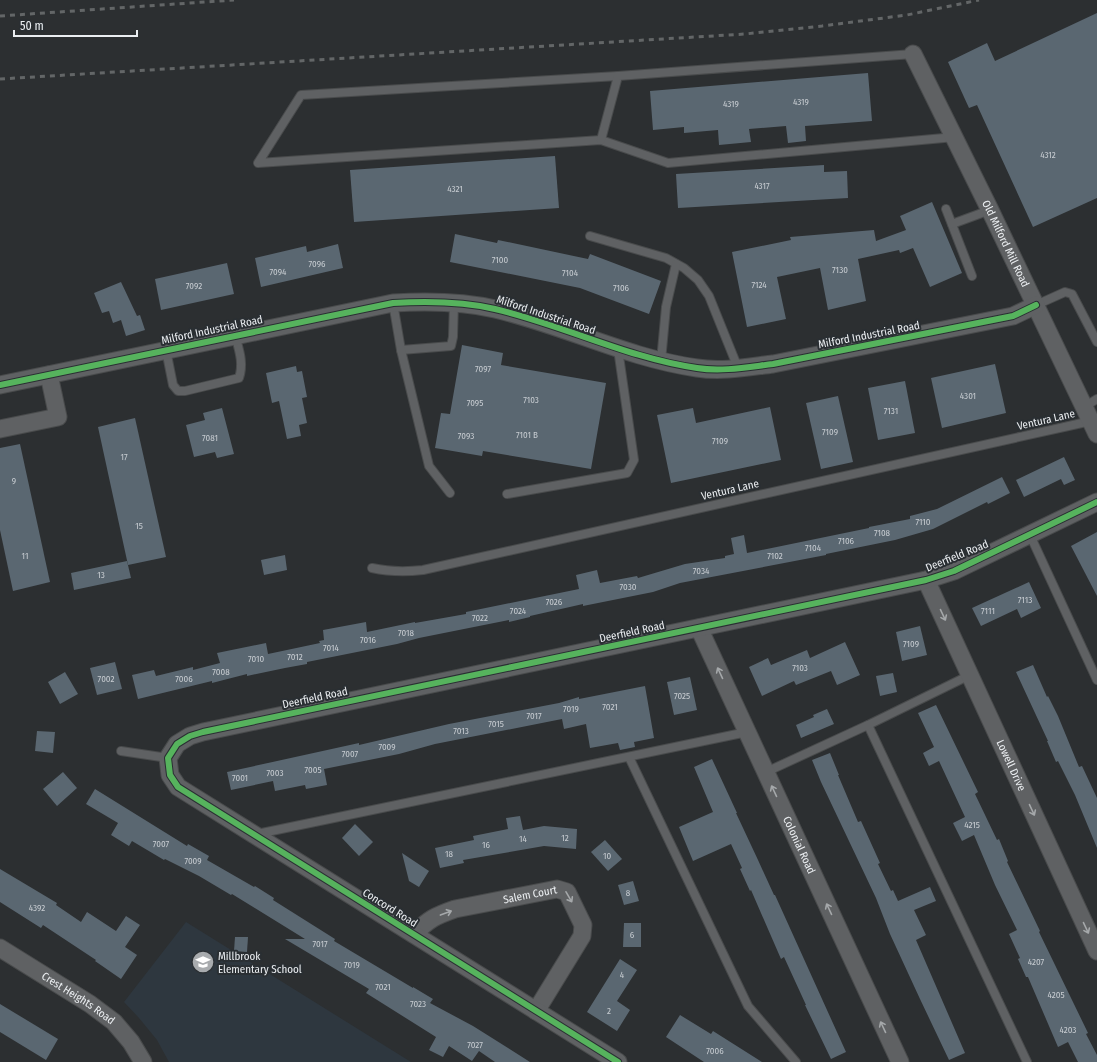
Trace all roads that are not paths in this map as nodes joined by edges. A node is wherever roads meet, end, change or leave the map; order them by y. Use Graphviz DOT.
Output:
graph roads {
  1 [pos="912,54"];
  2 [pos="618,76"];
  3 [pos="955,137"];
  4 [pos="601,140"];
  5 [pos="946,209"];
  6 [pos="990,210"];
  7 [pos="952,224"];
  8 [pos="590,236"];
  9 [pos="676,264"];
  10 [pos="972,276"];
  11 [pos="454,302"];
  12 [pos="393,303"];
  13 [pos="1036,305"];
  14 [pos="235,335"];
  15 [pos="1097,342"];
  16 [pos="618,349"];
  17 [pos="166,350"];
  18 [pos="401,350"];
  19 [pos="660,362"];
  20 [pos="738,368"];
  21 [pos="49,375"];
  22 [pos="0,385"];
  23 [pos="1092,415"];
  24 [pos="0,429"];
  25 [pos="450,493"];
  26 [pos="507,494"];
  27 [pos="1097,502"];
  28 [pos="1030,535"];
  29 [pos="372,568"];
  30 [pos="926,580"];
  31 [pos="699,628"];
  32 [pos="970,675"];
  33 [pos="1097,680"];
  34 [pos="868,725"];
  35 [pos="747,732"];
  36 [pos="121,751"];
  37 [pos="630,757"];
  38 [pos="168,758"];
  39 [pos="766,772"];
  40 [pos="254,835"];
  41 [pos="414,934"];
  42 [pos="0,948"];
  43 [pos="1097,951"];
  44 [pos="536,1011"];
  45 [pos="143,1062"];
  46 [pos="618,1062"];
  47 [pos="796,1062"];
  48 [pos="900,1062"];
  49 [pos="1027,1062"];
  1 -- 2 [label="lane"];
  1 -- 3 [label="street, Old Milford Mill Road"];
  2 -- 4 [label="lane"];
  2 -- 4 [label="lane"];
  3 -- 4 [label="lane"];
  3 -- 6 [label="street, Old Milford Mill Road"];
  5 -- 7 [label="lane"];
  6 -- 7 [label="lane"];
  6 -- 13 [label="street, Old Milford Mill Road"];
  7 -- 10 [label="lane"];
  8 -- 9 [label="lane"];
  9 -- 19 [label="lane"];
  9 -- 20 [label="lane"];
  11 -- 12 [label="street, Milford Industrial Road"];
  11 -- 16 [label="street, Milford Industrial Road"];
  11 -- 18 [label="lane"];
  12 -- 14 [label="street, Milford Industrial Road"];
  12 -- 18 [label="lane"];
  13 -- 15 [label="lane"];
  13 -- 20 [label="street, Milford Industrial Road"];
  13 -- 23 [label="street, Old Milford Mill Road"];
  14 -- 17 [label="street, Milford Industrial Road"];
  14 -- 17 [label="lane"];
  16 -- 19 [label="street, Milford Industrial Road"];
  16 -- 26 [label="lane"];
  17 -- 21 [label="street, Milford Industrial Road"];
  18 -- 25 [label="lane"];
  19 -- 20 [label="street, Milford Industrial Road"];
  21 -- 22 [label="street, Milford Industrial Road"];
  21 -- 24 [label="street"];
  23 -- 29 [label="lane, Ventura Lane"];
  27 -- 28 [label="street, Deerfield Road"];
  28 -- 30 [label="street, Deerfield Road"];
  28 -- 33 [label="lane"];
  30 -- 31 [label="street, Deerfield Road"];
  30 -- 32 [label="street, Lowell Drive, one-way"];
  35 -- 31 [label="street, Colonial Road, one-way"];
  31 -- 38 [label="street, Deerfield Road"];
  32 -- 34 [label="lane"];
  32 -- 43 [label="street, Lowell Drive, one-way"];
  34 -- 39 [label="lane"];
  34 -- 49 [label="lane"];
  35 -- 37 [label="lane"];
  35 -- 39 [label="street, Colonial Road"];
  36 -- 38 [label="lane"];
  37 -- 40 [label="lane"];
  37 -- 47 [label="lane"];
  38 -- 40 [label="street, Concord Road"];
  48 -- 39 [label="street, Colonial Road, one-way"];
  40 -- 41 [label="street, Concord Road"];
  41 -- 44 [label="street, Concord Road"];
  41 -- 44 [label="street, Salem Court, one-way"];
  42 -- 45 [label="street, Crest Heights Road"];
  44 -- 46 [label="street, Concord Road"];
}
